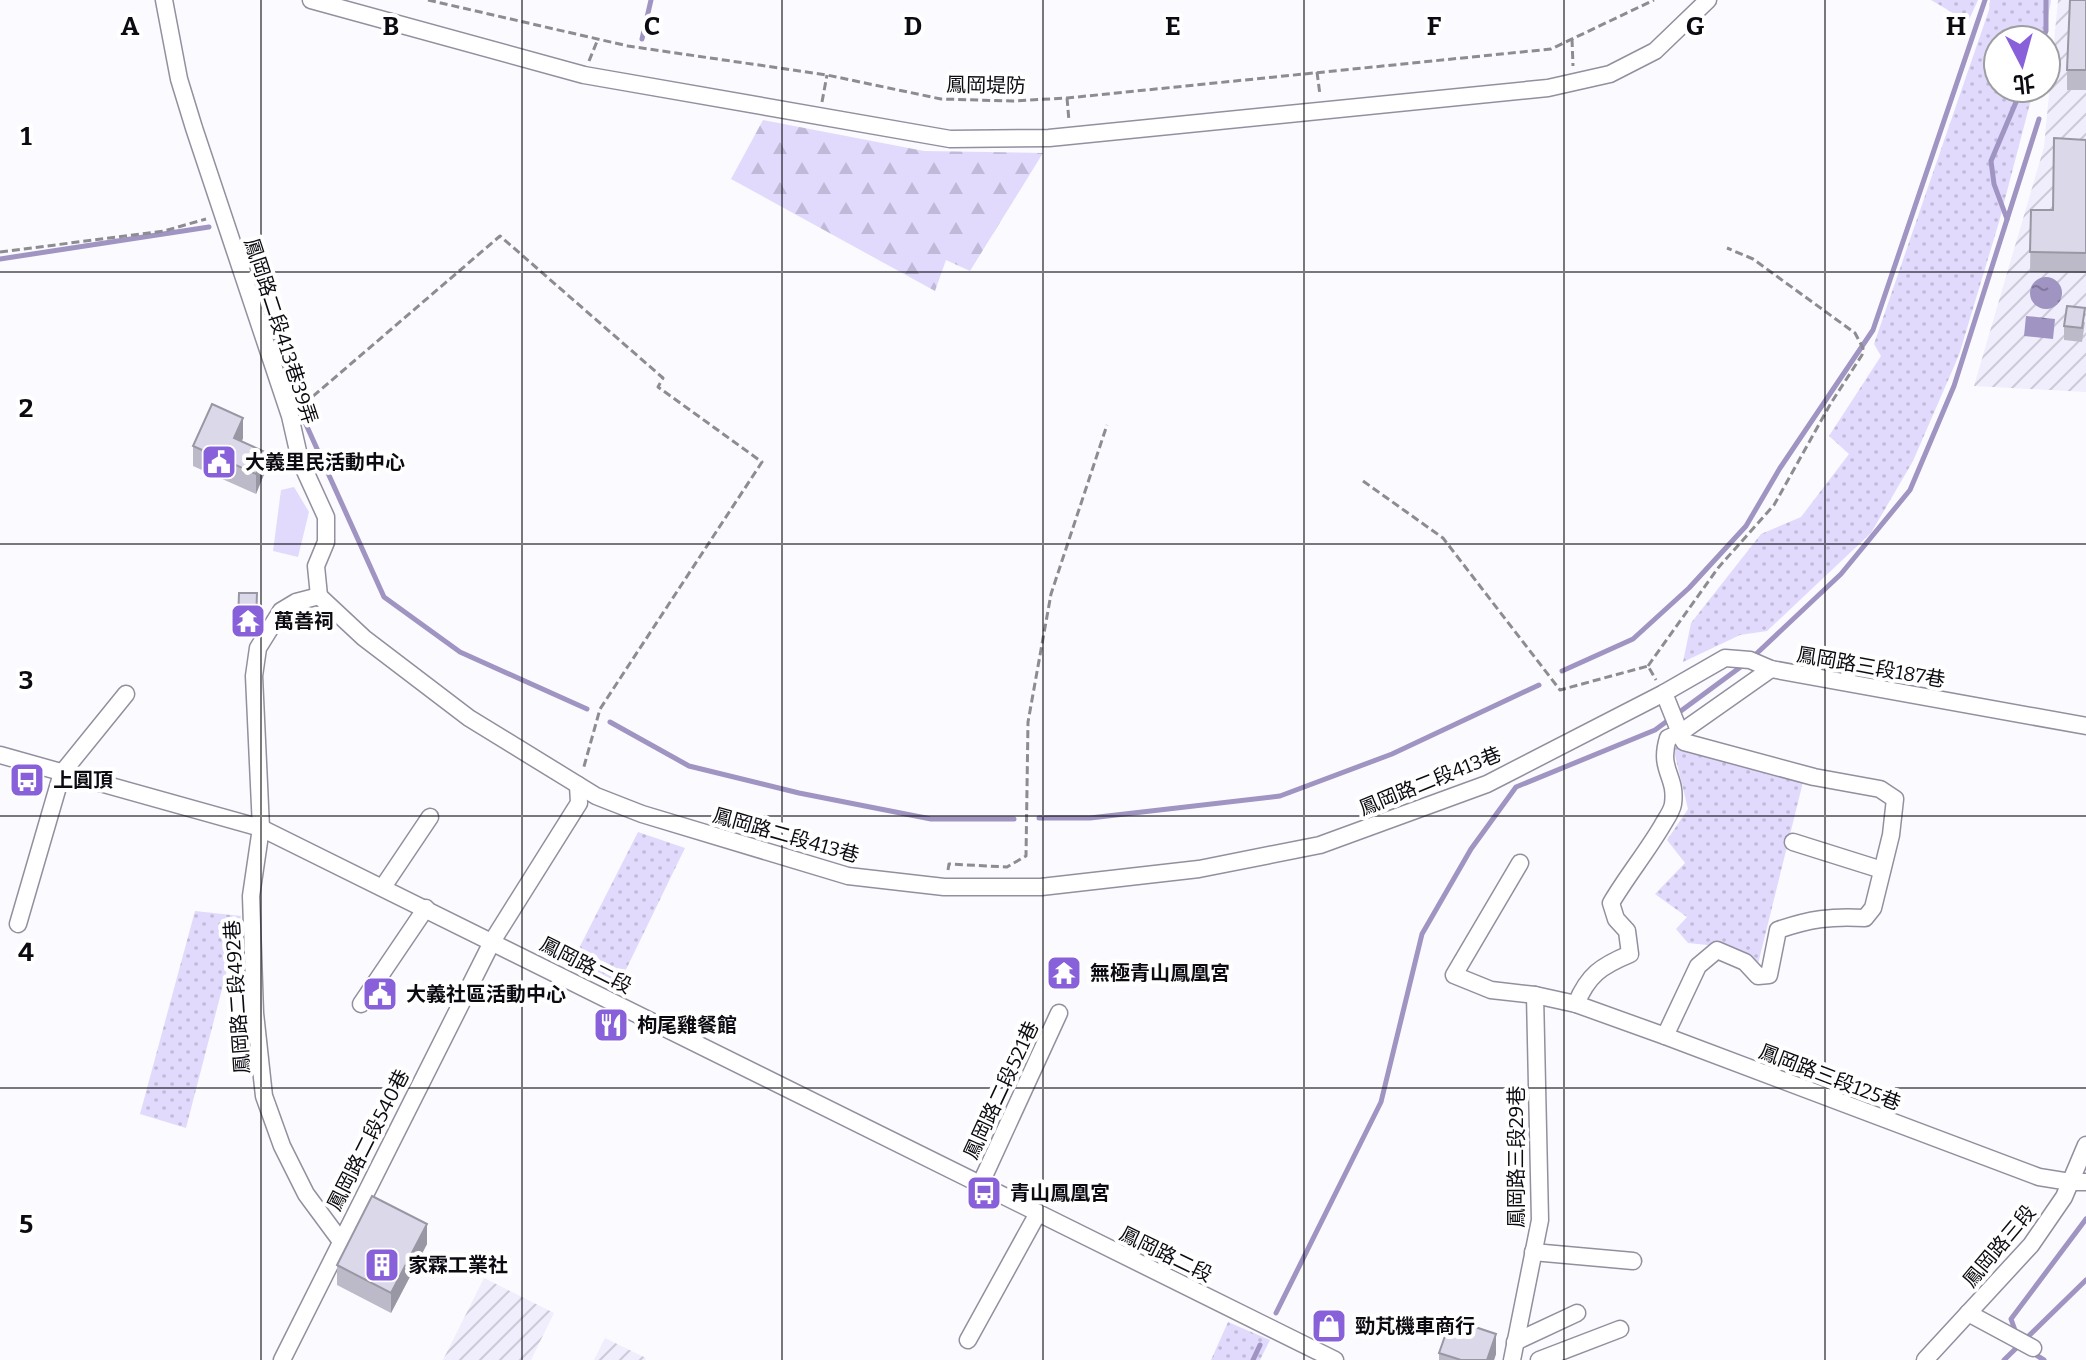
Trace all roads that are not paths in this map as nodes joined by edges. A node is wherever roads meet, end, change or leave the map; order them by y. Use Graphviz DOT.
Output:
graph roads {
  1 [pos="164,0"];
  2 [pos="311,0"];
  3 [pos="1708,0"];
  4 [pos="319,596"];
  5 [pos="1771,669"];
  6 [pos="1664,693"];
  7 [pos="126,694"];
  8 [pos="2086,726"];
  9 [pos="1680,733"];
  10 [pos="0,755"];
  11 [pos="62,773"];
  12 [pos="578,785"];
  13 [pos="430,817"];
  14 [pos="261,828"];
  15 [pos="1793,842"];
  16 [pos="1520,863"];
  17 [pos="1882,870"];
  18 [pos="383,887"];
  19 [pos="426,908"];
  20 [pos="18,924"];
  21 [pos="493,940"];
  22 [pos="1535,995"];
  23 [pos="361,1004"];
  24 [pos="1576,1004"];
  25 [pos="1059,1013"];
  26 [pos="1665,1036"];
  27 [pos="2086,1145"];
  28 [pos="2078,1182"];
  29 [pos="980,1185"];
  30 [pos="1038,1213"];
  31 [pos="340,1240"];
  32 [pos="1533,1252"];
  33 [pos="1633,1261"];
  34 [pos="1577,1313"];
  35 [pos="1968,1313"];
  36 [pos="1620,1329"];
  37 [pos="968,1340"];
  38 [pos="1515,1342"];
  39 [pos="2033,1348"];
  40 [pos="282,1360"];
  41 [pos="1335,1360"];
  42 [pos="1512,1360"];
  43 [pos="1539,1360"];
  44 [pos="1925,1360"];
  1 -- 4 [label="street, 鳳岡路二段413巷39弄"];
  2 -- 3 [label="street"];
  4 -- 12 [label="street, 鳳岡路二段413巷"];
  4 -- 14 [label="street"];
  5 -- 6 [label="street, 鳳岡路二段413巷"];
  5 -- 8 [label="street, 鳳岡路三段187巷"];
  5 -- 9 [label="street, 鳳岡路三段187巷"];
  6 -- 9 [label="street"];
  6 -- 12 [label="street, 鳳岡路二段413巷"];
  7 -- 11 [label="street"];
  9 -- 17 [label="street"];
  9 -- 24 [label="street"];
  10 -- 11 [label="street, 鳳岡路二段"];
  11 -- 14 [label="street, 鳳岡路二段"];
  11 -- 20 [label="street"];
  12 -- 21 [label="street, 鳳岡路二段540巷"];
  13 -- 18 [label="street"];
  14 -- 18 [label="street, 鳳岡路二段"];
  14 -- 31 [label="street, 鳳岡路二段492巷"];
  15 -- 17 [label="street"];
  16 -- 22 [label="street"];
  17 -- 26 [label="street"];
  18 -- 19 [label="street, 鳳岡路二段"];
  19 -- 21 [label="street, 鳳岡路二段"];
  19 -- 23 [label="street"];
  21 -- 29 [label="street, 鳳岡路二段"];
  21 -- 31 [label="street, 鳳岡路二段540巷"];
  22 -- 24 [label="street"];
  22 -- 32 [label="street, 鳳岡路三段29巷"];
  24 -- 26 [label="street, 鳳岡路三段125巷"];
  25 -- 29 [label="street, 鳳岡路二段521巷"];
  26 -- 28 [label="street, 鳳岡路三段125巷"];
  27 -- 28 [label="street, 鳳岡路三段"];
  28 -- 35 [label="street, 鳳岡路三段"];
  29 -- 30 [label="street, 鳳岡路二段"];
  30 -- 37 [label="street"];
  30 -- 41 [label="street, 鳳岡路二段"];
  31 -- 40 [label="street, 鳳岡路二段540巷"];
  32 -- 33 [label="street"];
  32 -- 38 [label="street, 鳳岡路三段29巷"];
  34 -- 38 [label="street"];
  35 -- 39 [label="street"];
  35 -- 44 [label="street, 鳳岡路三段"];
  36 -- 43 [label="street"];
  38 -- 42 [label="street, 鳳岡路三段29巷"];
}
